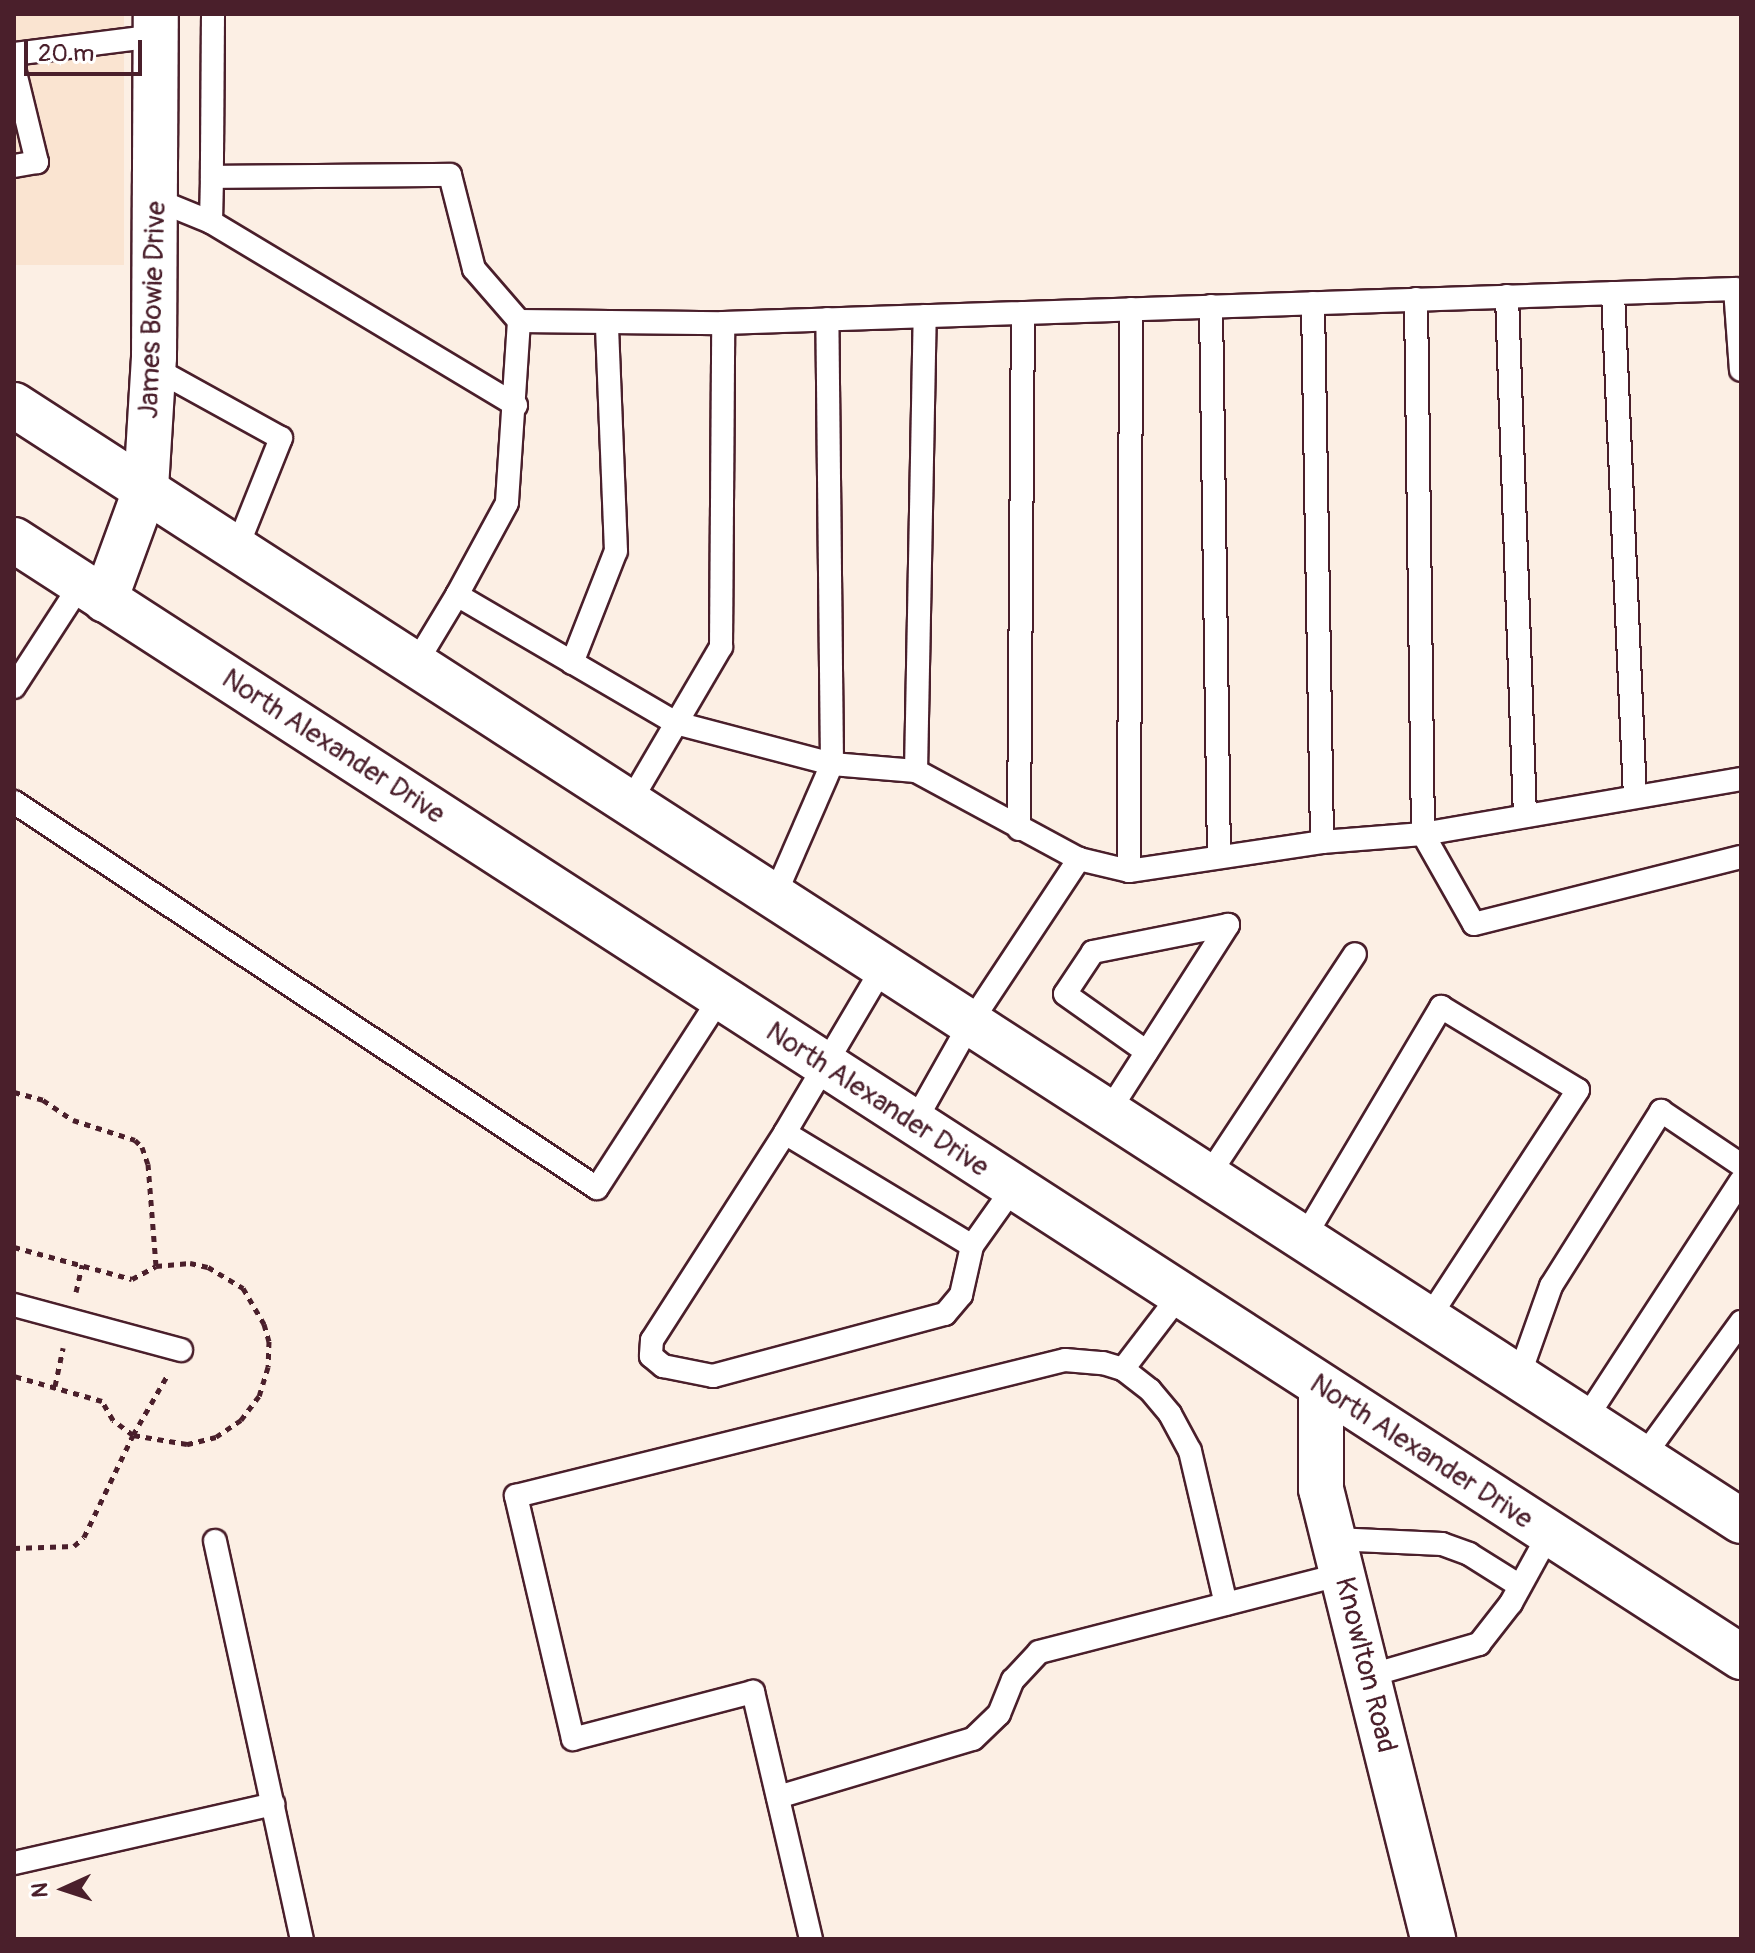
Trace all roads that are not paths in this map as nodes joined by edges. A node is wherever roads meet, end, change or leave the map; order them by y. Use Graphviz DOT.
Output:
graph roads {
  1 [pos="213,14"];
  2 [pos="156,25"];
  3 [pos="14,54"];
  4 [pos="14,68"];
  5 [pos="14,166"];
  6 [pos="212,177"];
  7 [pos="157,200"];
  8 [pos="211,222"];
  9 [pos="1613,293"];
  10 [pos="1507,296"];
  11 [pos="1416,299"];
  12 [pos="1313,303"];
  13 [pos="1211,306"];
  14 [pos="1131,309"];
  15 [pos="1023,313"];
  16 [pos="925,316"];
  17 [pos="827,319"];
  18 [pos="519,321"];
  19 [pos="607,322"];
  20 [pos="723,323"];
  21 [pos="154,368"];
  22 [pos="1741,370"];
  23 [pos="14,405"];
  24 [pos="516,405"];
  25 [pos="146,488"];
  26 [pos="14,540"];
  27 [pos="237,548"];
  28 [pos="93,592"];
  29 [pos="457,595"];
  30 [pos="416,663"];
  31 [pos="572,663"];
  32 [pos="14,687"];
  33 [pos="676,723"];
  34 [pos="832,764"];
  35 [pos="916,771"];
  36 [pos="1741,779"];
  37 [pos="1635,797"];
  38 [pos="14,802"];
  39 [pos="630,802"];
  40 [pos="1525,816"];
  41 [pos="1019,829"];
  42 [pos="1423,834"];
  43 [pos="1322,842"];
  44 [pos="1219,857"];
  45 [pos="1741,857"];
  46 [pos="1079,859"];
  47 [pos="1129,871"];
  48 [pos="775,895"];
  49 [pos="1355,954"];
  50 [pos="883,967"];
  51 [pos="720,998"];
  52 [pos="971,1022"];
  53 [pos="1147,1052"];
  54 [pos="825,1066"];
  55 [pos="1109,1111"];
  56 [pos="914,1123"];
  57 [pos="785,1133"];
  58 [pos="1741,1165"];
  59 [pos="1208,1176"];
  60 [pos="1741,1181"];
  61 [pos="1013,1188"];
  62 [pos="1304,1238"];
  63 [pos="972,1246"];
  64 [pos="1179,1296"];
  65 [pos="14,1305"];
  66 [pos="1429,1318"];
  67 [pos="1741,1322"];
  68 [pos="181,1350"];
  69 [pos="1123,1369"];
  70 [pos="1519,1376"];
  71 [pos="1321,1387"];
  72 [pos="1585,1420"];
  73 [pos="1643,1457"];
  74 [pos="1741,1521"];
  75 [pos="1549,1534"];
  76 [pos="215,1541"];
  77 [pos="1338,1556"];
  78 [pos="1520,1586"];
  79 [pos="1226,1604"];
  80 [pos="1741,1657"];
  81 [pos="1368,1676"];
  82 [pos="778,1797"];
  83 [pos="273,1804"];
  84 [pos="14,1863"];
  85 [pos="302,1939"];
  86 [pos="811,1939"];
  87 [pos="1433,1939"];
  1 -- 6 [label="lane"];
  2 -- 3 [label="lane"];
  2 -- 7 [label="main road, James Bowie Drive"];
  4 -- 5 [label="lane"];
  6 -- 8 [label="lane"];
  6 -- 18 [label="lane"];
  7 -- 8 [label="lane"];
  7 -- 21 [label="main road, James Bowie Drive"];
  8 -- 24 [label="lane"];
  9 -- 10 [label="lane"];
  9 -- 22 [label="lane"];
  9 -- 37 [label="lane"];
  10 -- 11 [label="lane"];
  10 -- 40 [label="lane"];
  11 -- 12 [label="lane"];
  11 -- 42 [label="lane"];
  12 -- 13 [label="lane"];
  12 -- 43 [label="lane"];
  13 -- 14 [label="lane"];
  13 -- 44 [label="lane"];
  14 -- 15 [label="lane"];
  14 -- 47 [label="lane"];
  15 -- 16 [label="lane"];
  15 -- 41 [label="lane"];
  16 -- 17 [label="lane"];
  16 -- 35 [label="lane"];
  17 -- 20 [label="lane"];
  17 -- 34 [label="lane"];
  18 -- 19 [label="lane"];
  18 -- 24 [label="lane"];
  19 -- 20 [label="lane"];
  19 -- 31 [label="lane"];
  20 -- 33 [label="lane"];
  21 -- 25 [label="main road, James Bowie Drive"];
  21 -- 27 [label="lane"];
  23 -- 25 [label="main road"];
  24 -- 29 [label="lane"];
  25 -- 27 [label="main road"];
  25 -- 28 [label="main road, James Bowie Drive"];
  26 -- 28 [label="main road, North Alexander Drive"];
  27 -- 30 [label="main road"];
  28 -- 32 [label="lane"];
  28 -- 51 [label="main road, North Alexander Drive"];
  29 -- 30 [label="lane"];
  29 -- 31 [label="lane"];
  30 -- 39 [label="main road"];
  31 -- 33 [label="lane"];
  33 -- 34 [label="lane"];
  33 -- 39 [label="lane"];
  34 -- 35 [label="lane"];
  34 -- 48 [label="lane"];
  35 -- 41 [label="lane"];
  36 -- 37 [label="lane"];
  37 -- 40 [label="lane"];
  38 -- 51 [label="lane"];
  39 -- 48 [label="main road"];
  40 -- 42 [label="lane"];
  41 -- 46 [label="lane"];
  42 -- 43 [label="lane"];
  42 -- 45 [label="lane"];
  43 -- 44 [label="lane"];
  44 -- 47 [label="lane"];
  46 -- 47 [label="lane"];
  46 -- 52 [label="lane"];
  48 -- 50 [label="main road"];
  49 -- 59 [label="lane"];
  50 -- 52 [label="main road"];
  50 -- 54 [label="lane"];
  51 -- 54 [label="main road, North Alexander Drive"];
  52 -- 55 [label="main road"];
  52 -- 56 [label="lane"];
  53 -- 53 [label="lane"];
  53 -- 55 [label="lane"];
  54 -- 56 [label="main road, North Alexander Drive"];
  54 -- 57 [label="lane"];
  55 -- 59 [label="main road"];
  56 -- 61 [label="main road, North Alexander Drive"];
  57 -- 63 [label="lane"];
  57 -- 63 [label="lane"];
  58 -- 70 [label="lane"];
  59 -- 62 [label="main road"];
  60 -- 72 [label="lane"];
  61 -- 63 [label="lane"];
  61 -- 64 [label="main road, North Alexander Drive"];
  62 -- 66 [label="main road"];
  62 -- 66 [label="lane"];
  64 -- 69 [label="lane"];
  64 -- 71 [label="main road, North Alexander Drive"];
  65 -- 68 [label="lane"];
  66 -- 70 [label="main road"];
  67 -- 73 [label="lane"];
  69 -- 79 [label="lane"];
  69 -- 82 [label="lane"];
  70 -- 72 [label="main road"];
  71 -- 75 [label="main road, North Alexander Drive"];
  71 -- 77 [label="main road, Knowlton Road"];
  72 -- 73 [label="main road"];
  73 -- 74 [label="main road"];
  75 -- 78 [label="lane"];
  75 -- 80 [label="main road, North Alexander Drive"];
  76 -- 83 [label="lane"];
  77 -- 78 [label="lane"];
  77 -- 79 [label="lane"];
  77 -- 81 [label="main road, Knowlton Road"];
  78 -- 81 [label="lane"];
  79 -- 82 [label="lane"];
  81 -- 87 [label="main road, Knowlton Road"];
  82 -- 86 [label="lane"];
  83 -- 84 [label="lane"];
  83 -- 85 [label="lane"];
}
